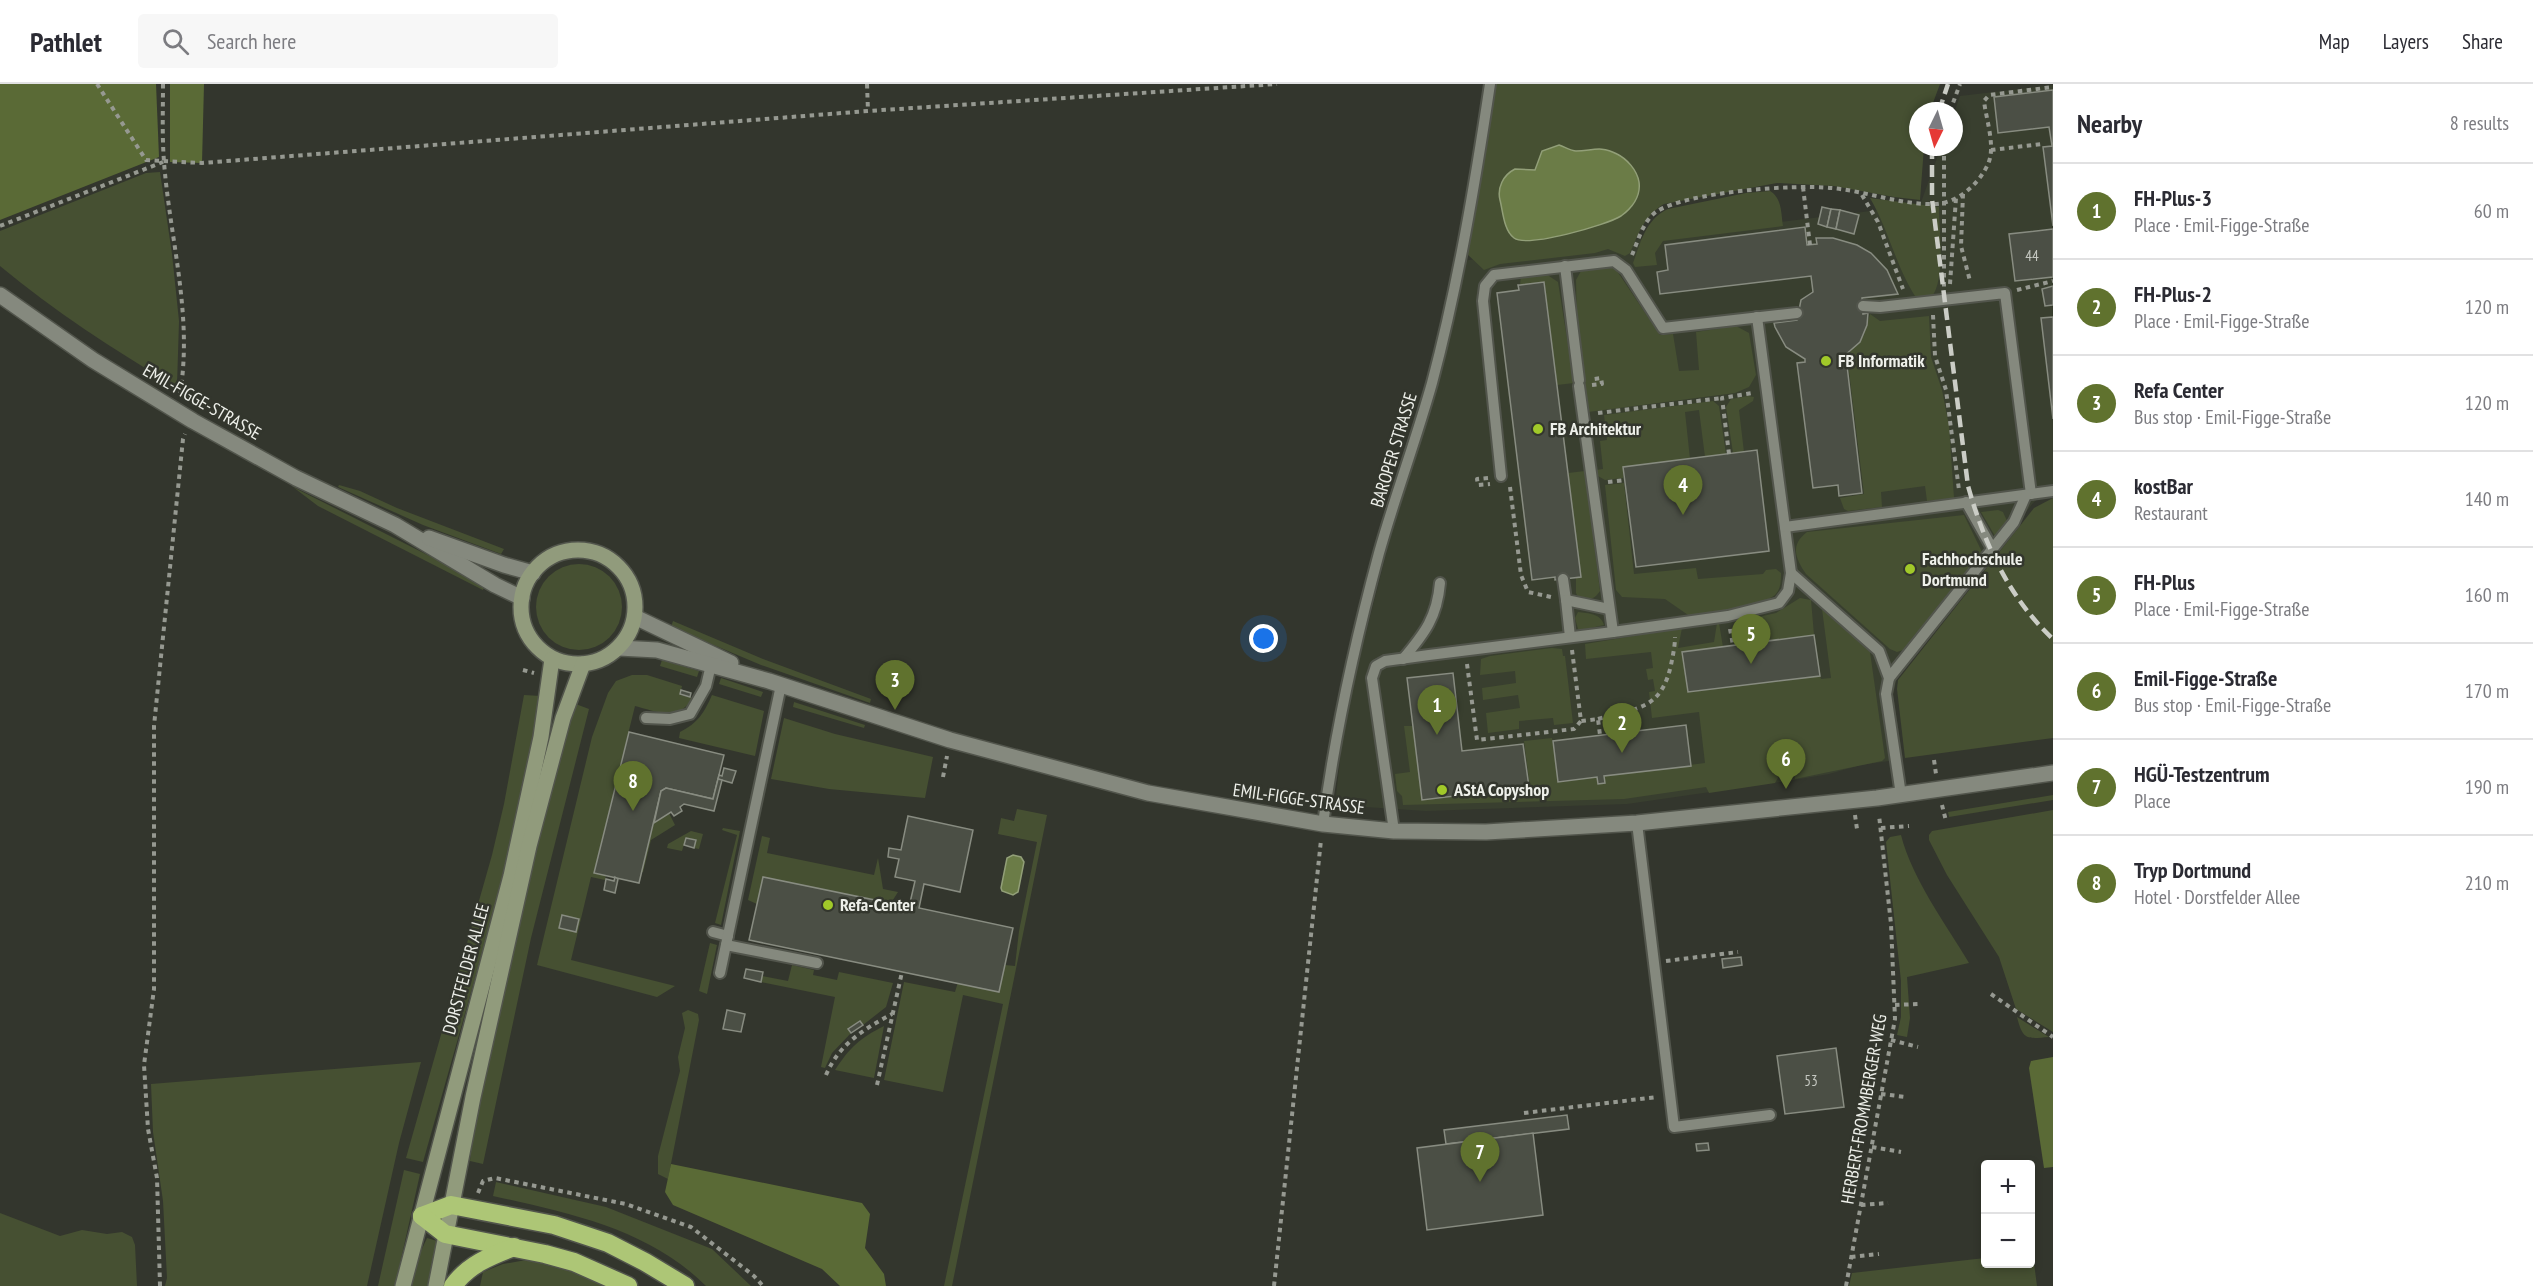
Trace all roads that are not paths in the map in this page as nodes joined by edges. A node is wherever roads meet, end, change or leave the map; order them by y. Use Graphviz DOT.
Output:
graph roads {
  1 [pos="1490,84"];
  2 [pos="1564,266"];
  3 [pos="0,296"];
  4 [pos="1863,306"];
  5 [pos="1797,313"];
  6 [pos="1757,317"];
  7 [pos="1505,479"];
  8 [pos="2053,491"];
  9 [pos="2029,494"];
  10 [pos="1963,503"];
  11 [pos="395,525"];
  12 [pos="1785,527"];
  13 [pos="1992,548"];
  14 [pos="533,573"];
  15 [pos="1791,573"];
  16 [pos="1563,579"];
  17 [pos="1440,583"];
  18 [pos="522,598"];
  19 [pos="1566,600"];
  20 [pos="1609,609"];
  21 [pos="635,617"];
  22 [pos="1613,632"];
  23 [pos="1570,638"];
  24 [pos="619,648"];
  25 [pos="552,658"];
  26 [pos="1403,659"];
  27 [pos="583,664"];
  28 [pos="711,665"];
  29 [pos="1889,678"];
  30 [pos="775,683"];
  31 [pos="646,718"];
  32 [pos="2053,773"];
  33 [pos="1901,795"];
  34 [pos="1323,824"];
  35 [pos="1637,824"];
  36 [pos="1394,831"];
  37 [pos="713,932"];
  38 [pos="727,940"];
  39 [pos="817,963"];
  40 [pos="720,974"];
  41 [pos="1770,1115"];
  42 [pos="451,1204"];
  43 [pos="422,1216"];
  44 [pos="445,1234"];
  45 [pos="514,1247"];
  46 [pos="403,1286"];
  47 [pos="436,1286"];
  48 [pos="453,1286"];
  49 [pos="628,1286"];
  50 [pos="685,1286"];
  1 -- 34 [label="lane, BAROPER STRASSE"];
  2 -- 6 [label="lane"];
  2 -- 7 [label="lane"];
  2 -- 20 [label="lane"];
  3 -- 11 [label="street, EMIL-FIGGE-STRASSE"];
  4 -- 9 [label="lane"];
  5 -- 6 [label="lane"];
  6 -- 12 [label="lane"];
  8 -- 9 [label="lane"];
  9 -- 10 [label="lane"];
  9 -- 13 [label="lane"];
  10 -- 12 [label="lane"];
  10 -- 13 [label="lane"];
  11 -- 14 [label="street, EMIL-FIGGE-STRASSE"];
  11 -- 18 [label="street, EMIL-FIGGE-STRASSE"];
  12 -- 15 [label="lane"];
  13 -- 29 [label="lane"];
  14 -- 18 [label="main road"];
  14 -- 21 [label="main road"];
  15 -- 22 [label="lane"];
  15 -- 29 [label="lane"];
  16 -- 19 [label="lane"];
  17 -- 26 [label="lane"];
  18 -- 25 [label="main road"];
  19 -- 20 [label="lane"];
  19 -- 23 [label="lane"];
  20 -- 22 [label="lane"];
  21 -- 24 [label="main road"];
  21 -- 30 [label="street, EMIL-FIGGE-STRASSE"];
  22 -- 23 [label="lane"];
  23 -- 26 [label="lane"];
  24 -- 27 [label="main road"];
  24 -- 28 [label="street, EMIL-FIGGE-STRASSE"];
  25 -- 27 [label="main road"];
  25 -- 43 [label="main road, DORSTFELDER ALLEE"];
  26 -- 36 [label="lane"];
  27 -- 42 [label="main road, DORSTFELDER ALLEE"];
  28 -- 30 [label="street, EMIL-FIGGE-STRASSE"];
  28 -- 31 [label="lane"];
  29 -- 33 [label="lane"];
  30 -- 34 [label="street, EMIL-FIGGE-STRASSE"];
  30 -- 38 [label="lane"];
  32 -- 33 [label="street, EMIL-FIGGE-STRASSE"];
  33 -- 35 [label="street, EMIL-FIGGE-STRASSE"];
  34 -- 36 [label="street, EMIL-FIGGE-STRASSE"];
  35 -- 36 [label="street, EMIL-FIGGE-STRASSE"];
  35 -- 41 [label="lane"];
  37 -- 38 [label="lane"];
  38 -- 39 [label="lane"];
  38 -- 40 [label="lane"];
  42 -- 43 [label="highway"];
  42 -- 44 [label="main road, DORSTFELDER ALLEE"];
  42 -- 50 [label="highway"];
  43 -- 44 [label="highway"];
  43 -- 46 [label="main road, DORSTFELDER ALLEE"];
  44 -- 45 [label="highway"];
  44 -- 47 [label="main road, DORSTFELDER ALLEE"];
  45 -- 48 [label="highway"];
  45 -- 49 [label="highway"];
}
